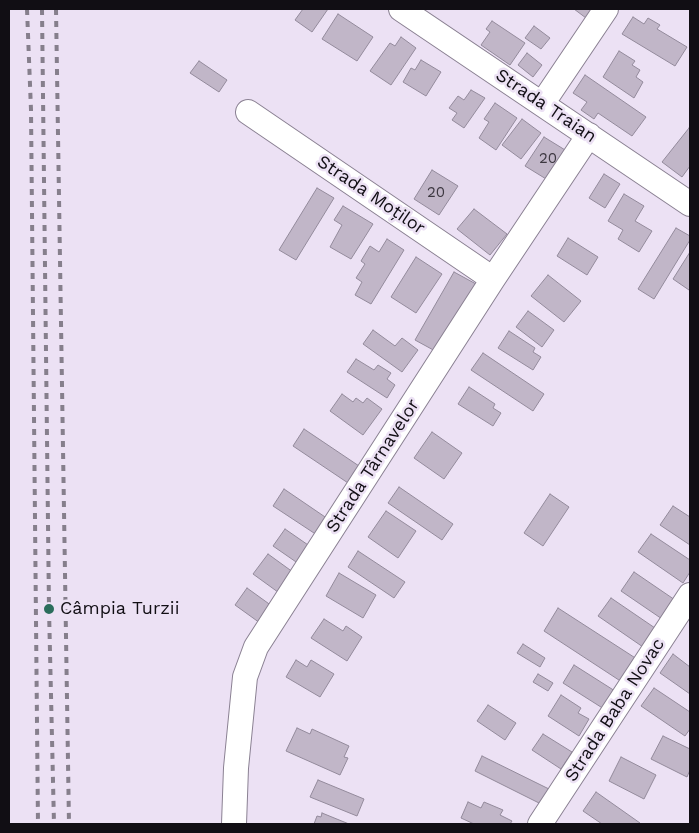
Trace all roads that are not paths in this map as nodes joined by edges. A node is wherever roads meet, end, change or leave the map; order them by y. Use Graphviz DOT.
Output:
graph roads {
  1 [pos="401,9"];
  2 [pos="606,9"];
  3 [pos="427,16"];
  4 [pos="542,104"];
  5 [pos="248,112"];
  6 [pos="589,135"];
  7 [pos="690,204"];
  8 [pos="493,279"];
  9 [pos="690,595"];
  10 [pos="234,824"];
  11 [pos="540,824"];
  1 -- 3 [label="street, Strada Traian"];
  2 -- 4 [label="street"];
  3 -- 4 [label="street, Strada Traian"];
  4 -- 6 [label="street, Strada Traian"];
  5 -- 8 [label="street, Strada Moților"];
  6 -- 7 [label="street, Strada Traian"];
  6 -- 8 [label="street, Strada Târnavelor"];
  8 -- 10 [label="street, Strada Târnavelor"];
  9 -- 11 [label="street, Strada Baba Novac"];
}
